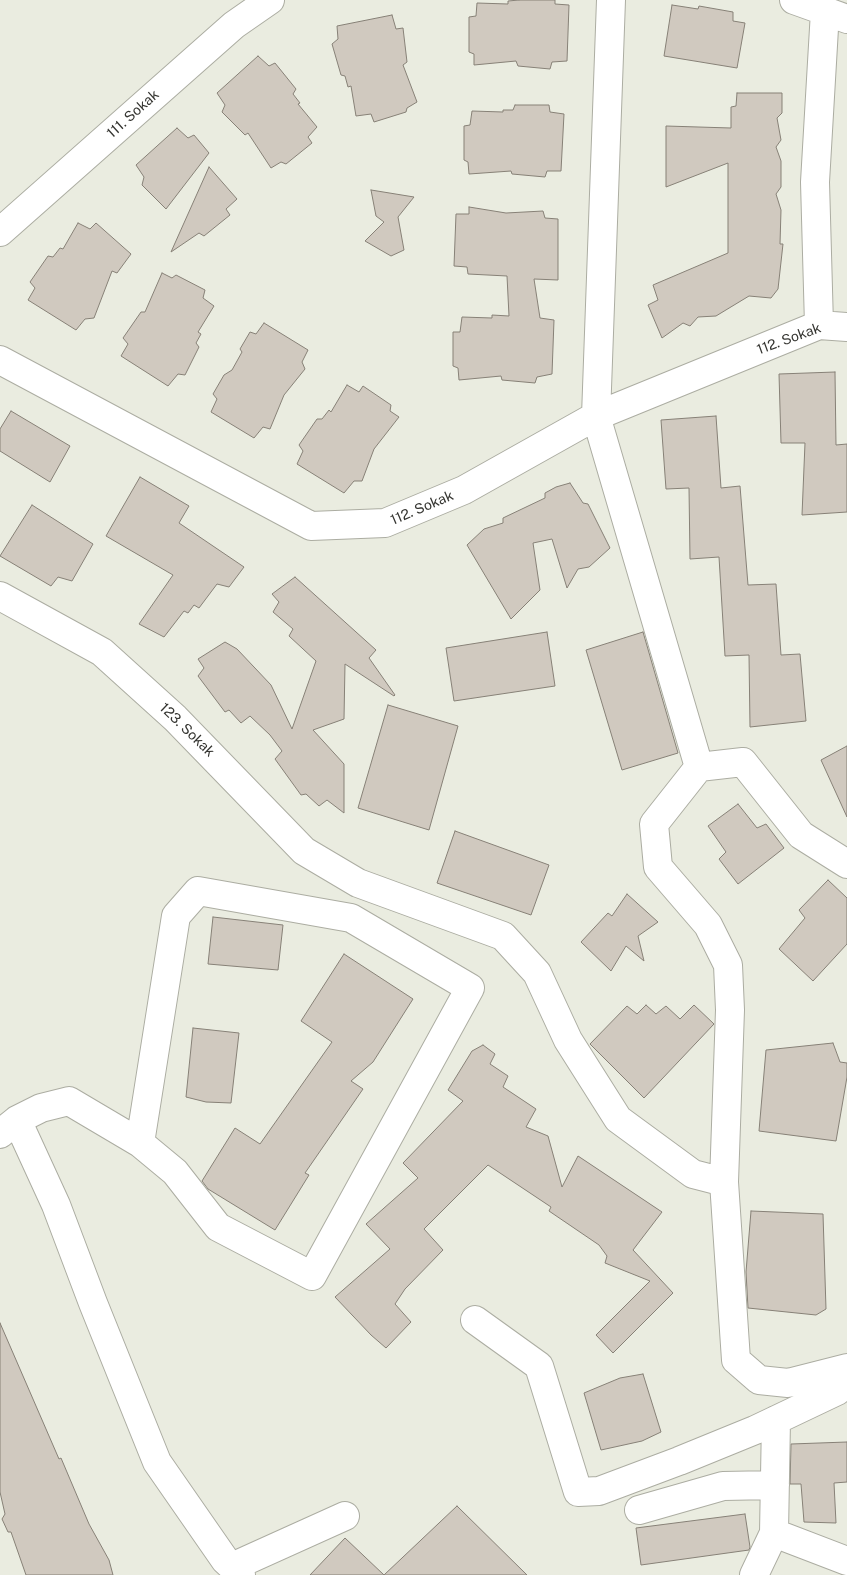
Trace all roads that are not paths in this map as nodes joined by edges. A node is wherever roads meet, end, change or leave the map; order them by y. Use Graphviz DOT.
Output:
graph roads {
  1 [pos="270,0"];
  2 [pos="611,0"];
  3 [pos="794,0"];
  4 [pos="836,15"];
  5 [pos="0,232"];
  6 [pos="819,325"];
  7 [pos="847,327"];
  8 [pos="0,360"];
  9 [pos="596,416"];
  10 [pos="0,596"];
  11 [pos="699,767"];
  12 [pos="847,864"];
  13 [pos="358,883"];
  14 [pos="351,918"];
  15 [pos="9,1127"];
  16 [pos="140,1144"];
  17 [pos="724,1182"];
  18 [pos="475,1320"];
  19 [pos="847,1368"];
  20 [pos="847,1384"];
  21 [pos="776,1420"];
  22 [pos="775,1485"];
  23 [pos="639,1510"];
  24 [pos="345,1516"];
  25 [pos="774,1533"];
  26 [pos="847,1561"];
  27 [pos="237,1571"];
  28 [pos="754,1575"];
  1 -- 5 [label="street, 111. Sokak"];
  2 -- 9 [label="street"];
  3 -- 4 [label="street"];
  4 -- 6 [label="street"];
  6 -- 7 [label="street, 112. Sokak"];
  6 -- 9 [label="street, 112. Sokak"];
  8 -- 9 [label="street, 112. Sokak"];
  9 -- 11 [label="street"];
  10 -- 13 [label="street, 123. Sokak"];
  11 -- 12 [label="street"];
  11 -- 17 [label="street"];
  13 -- 14 [label="street"];
  13 -- 17 [label="street, 123. Sokak"];
  14 -- 16 [label="street"];
  14 -- 16 [label="street"];
  15 -- 16 [label="street"];
  15 -- 27 [label="street"];
  17 -- 19 [label="street"];
  18 -- 21 [label="street"];
  20 -- 21 [label="street"];
  21 -- 22 [label="street"];
  22 -- 23 [label="street"];
  22 -- 25 [label="street"];
  24 -- 27 [label="street"];
  25 -- 26 [label="street"];
  25 -- 28 [label="street"];
}
